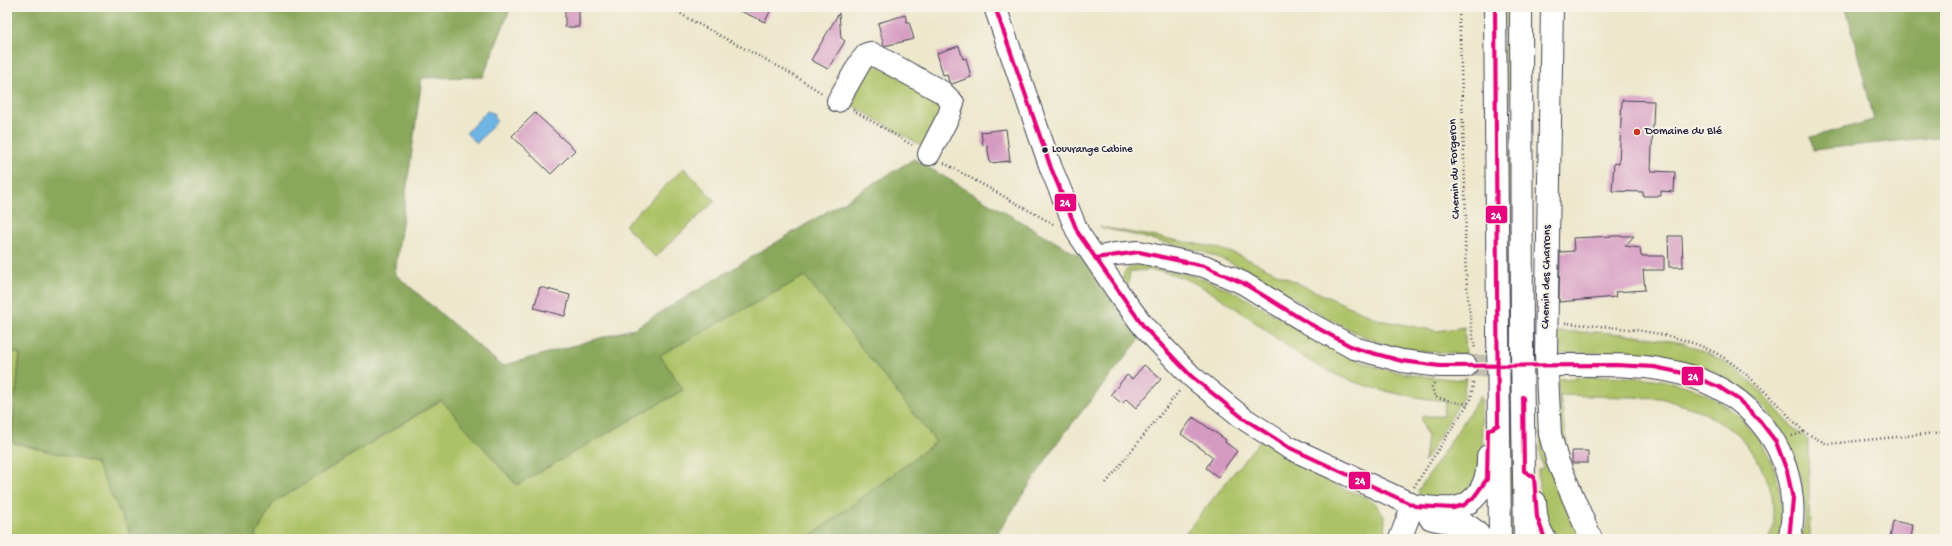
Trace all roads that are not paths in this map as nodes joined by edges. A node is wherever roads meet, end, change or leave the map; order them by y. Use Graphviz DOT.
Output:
graph roads {
  1 [pos="995,7"];
  2 [pos="1495,7"];
  3 [pos="1520,7"];
  4 [pos="1552,7"];
  5 [pos="838,101"];
  6 [pos="929,154"];
  7 [pos="1095,258"];
  8 [pos="1555,365"];
  9 [pos="1466,366"];
  10 [pos="1498,425"];
  11 [pos="1524,471"];
  12 [pos="1411,504"];
  13 [pos="1400,539"];
  14 [pos="1482,539"];
  15 [pos="1500,539"];
  16 [pos="1525,539"];
  17 [pos="1545,539"];
  18 [pos="1591,539"];
  19 [pos="1789,539"];
  1 -- 7 [label="main road"];
  2 -- 10 [label="main road"];
  3 -- 11 [label="main road"];
  4 -- 18 [label="main road, Chemin des Charrons"];
  5 -- 6 [label="main road"];
  7 -- 9 [label="main road"];
  7 -- 12 [label="main road"];
  8 -- 19 [label="main road"];
  10 -- 12 [label="main road"];
  10 -- 15 [label="main road"];
  11 -- 16 [label="main road"];
  11 -- 17 [label="main road"];
  12 -- 13 [label="main road"];
  12 -- 14 [label="main road"];
}
